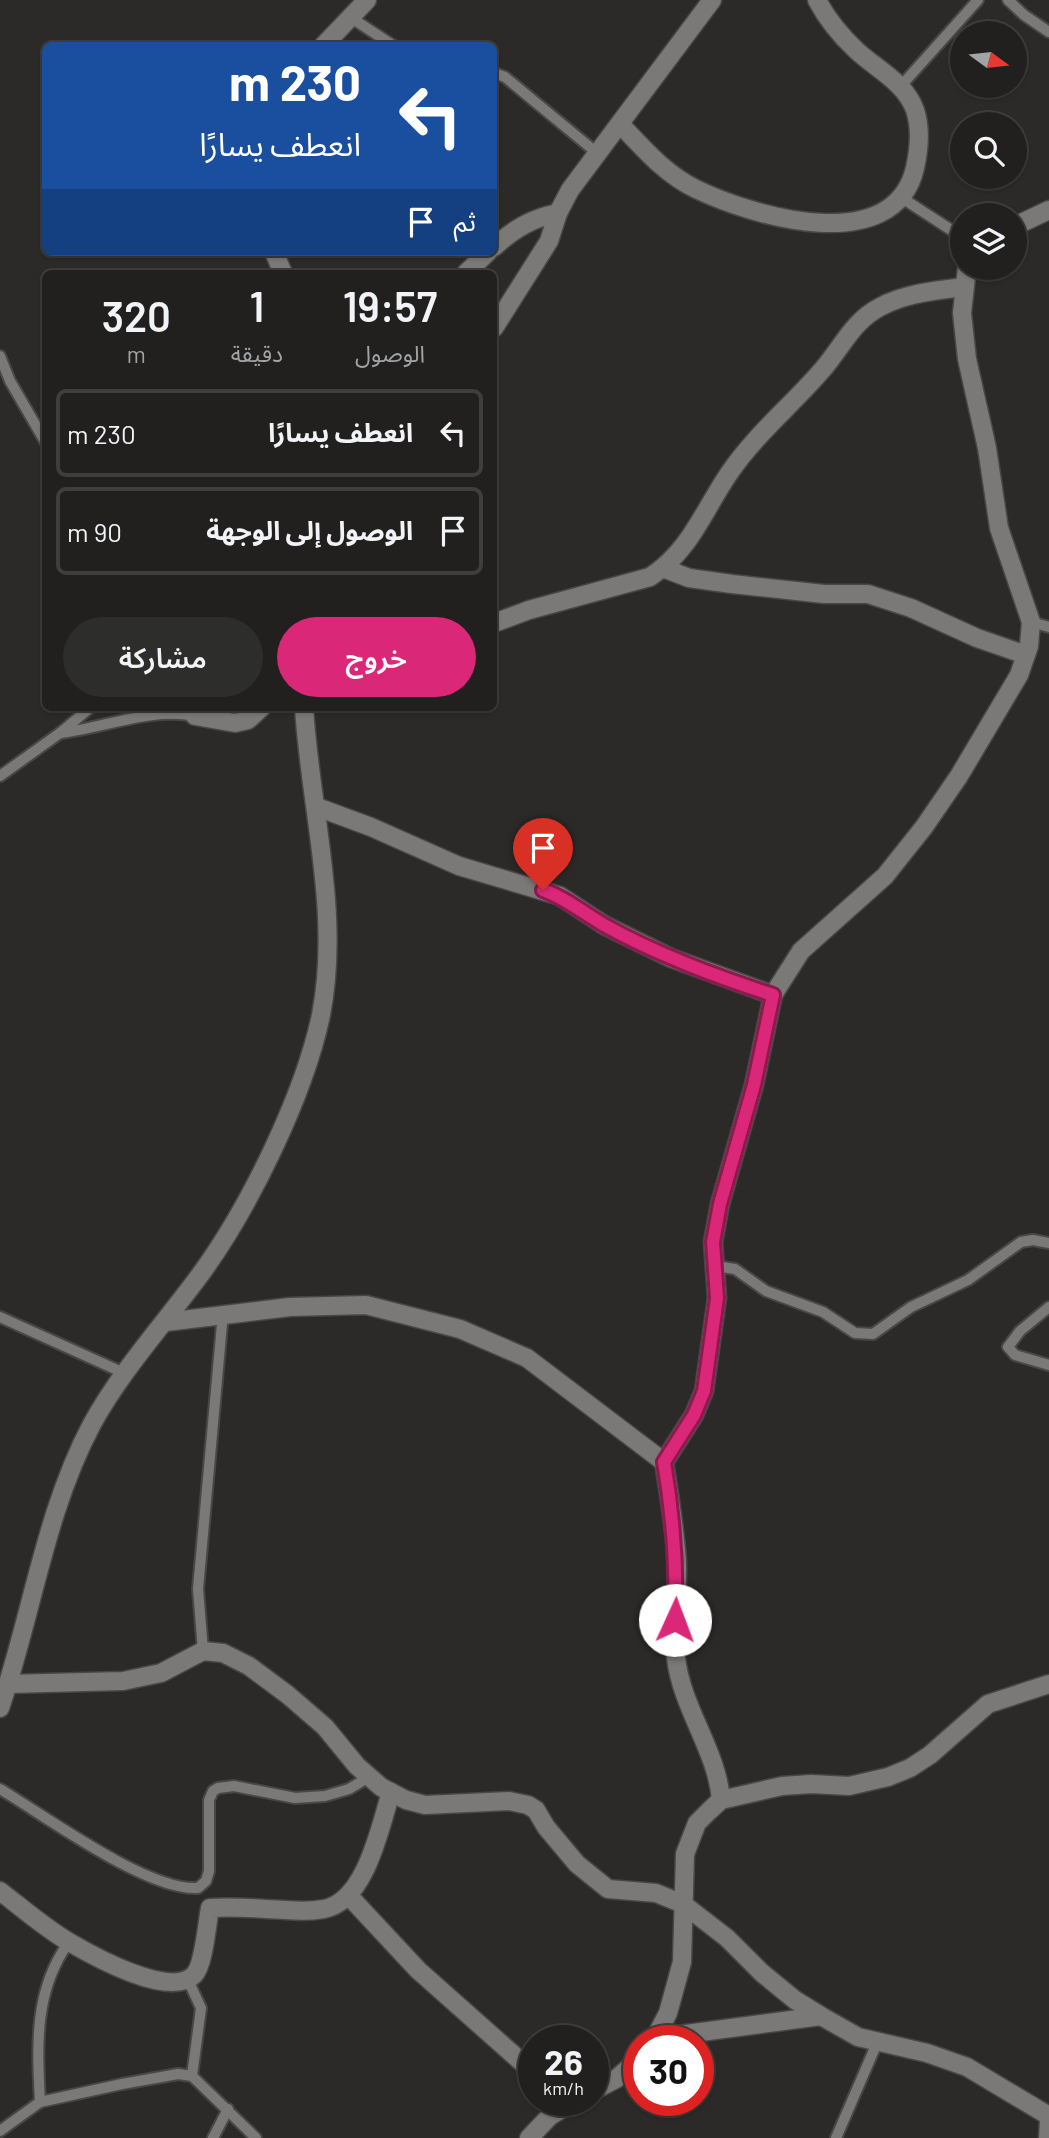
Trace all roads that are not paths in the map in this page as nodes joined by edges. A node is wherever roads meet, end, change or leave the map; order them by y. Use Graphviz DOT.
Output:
graph roads {
  1 [pos="368,0"];
  2 [pos="712,0"];
  3 [pos="817,0"];
  4 [pos="978,0"];
  5 [pos="1008,0"];
  6 [pos="350,17"];
  7 [pos="1049,32"];
  8 [pos="327,42"];
  9 [pos="388,42"];
  10 [pos="497,74"];
  11 [pos="900,87"];
  12 [pos="620,124"];
  13 [pos="597,153"];
  14 [pos="902,198"];
  15 [pos="1049,210"];
  16 [pos="558,213"];
  17 [pos="1027,220"];
  18 [pos="950,229"];
  19 [pos="497,245"];
  20 [pos="484,256"];
  21 [pos="469,270"];
  22 [pos="965,280"];
  23 [pos="963,288"];
  24 [pos="497,323"];
  25 [pos="0,356"];
  26 [pos="42,436"];
  27 [pos="663,568"];
  28 [pos="497,622"];
  29 [pos="1040,625"];
  30 [pos="1026,655"];
  31 [pos="87,711"];
  32 [pos="191,711"];
  33 [pos="257,711"];
  34 [pos="304,711"];
  35 [pos="60,733"];
  36 [pos="0,776"];
  37 [pos="317,807"];
  38 [pos="773,995"];
  39 [pos="1049,1243"];
  40 [pos="715,1266"];
  41 [pos="1049,1307"];
  42 [pos="223,1313"];
  43 [pos="0,1317"];
  44 [pos="166,1322"];
  45 [pos="1049,1365"];
  46 [pos="124,1373"];
  47 [pos="664,1462"];
  48 [pos="203,1651"];
  49 [pos="1049,1684"];
  50 [pos="3,1696"];
  51 [pos="369,1777"];
  52 [pos="0,1790"];
  53 [pos="391,1792"];
  54 [pos="721,1800"];
  55 [pos="198,1888"];
  56 [pos="0,1891"];
  57 [pos="349,1896"];
  58 [pos="684,1903"];
  59 [pos="210,1908"];
  60 [pos="69,1942"];
  61 [pos="188,1980"];
  62 [pos="821,2016"];
  63 [pos="662,2025"];
  64 [pos="714,2031"];
  65 [pos="877,2043"];
  66 [pos="518,2059"];
  67 [pos="192,2076"];
  68 [pos="40,2102"];
  69 [pos="228,2109"];
  70 [pos="550,2116"];
  71 [pos="1049,2118"];
  72 [pos="0,2131"];
  73 [pos="213,2138"];
  74 [pos="256,2138"];
  75 [pos="529,2138"];
  76 [pos="835,2138"];
  77 [pos="1048,2138"];
  1 -- 6 [label="street"];
  2 -- 12 [label="street"];
  3 -- 11 [label="street"];
  4 -- 11 [label="lane"];
  5 -- 7 [label="lane"];
  6 -- 8 [label="street"];
  6 -- 9 [label="lane"];
  10 -- 13 [label="lane"];
  11 -- 14 [label="street"];
  12 -- 13 [label="street"];
  12 -- 14 [label="street"];
  13 -- 16 [label="street"];
  14 -- 18 [label="lane"];
  15 -- 17 [label="street"];
  16 -- 19 [label="street"];
  16 -- 24 [label="street"];
  20 -- 21 [label="street"];
  22 -- 23 [label="street"];
  23 -- 27 [label="street"];
  23 -- 29 [label="street"];
  25 -- 26 [label="lane"];
  27 -- 28 [label="street"];
  27 -- 30 [label="street"];
  29 -- 30 [label="street"];
  30 -- 38 [label="street"];
  31 -- 35 [label="lane"];
  32 -- 33 [label="street"];
  32 -- 35 [label="lane"];
  34 -- 37 [label="street"];
  35 -- 36 [label="lane"];
  37 -- 38 [label="street"];
  37 -- 44 [label="street"];
  38 -- 40 [label="street"];
  39 -- 40 [label="lane"];
  40 -- 47 [label="street"];
  41 -- 45 [label="lane"];
  42 -- 44 [label="street"];
  42 -- 47 [label="street"];
  42 -- 48 [label="lane"];
  43 -- 46 [label="lane"];
  44 -- 46 [label="street"];
  46 -- 50 [label="street"];
  47 -- 54 [label="street"];
  48 -- 50 [label="street"];
  48 -- 51 [label="street"];
  49 -- 54 [label="street"];
  51 -- 53 [label="street"];
  51 -- 55 [label="lane"];
  52 -- 55 [label="lane"];
  53 -- 57 [label="street"];
  53 -- 58 [label="street"];
  54 -- 58 [label="street"];
  55 -- 59 [label="lane"];
  56 -- 60 [label="street"];
  57 -- 59 [label="street"];
  57 -- 66 [label="street"];
  58 -- 62 [label="street"];
  58 -- 63 [label="street"];
  59 -- 61 [label="street"];
  60 -- 61 [label="street"];
  60 -- 68 [label="lane"];
  61 -- 67 [label="lane"];
  62 -- 64 [label="street"];
  62 -- 65 [label="street"];
  65 -- 71 [label="street"];
  65 -- 76 [label="lane"];
  67 -- 68 [label="lane"];
  67 -- 69 [label="lane"];
  68 -- 72 [label="lane"];
  69 -- 73 [label="lane"];
  69 -- 74 [label="lane"];
  70 -- 75 [label="street"];
  71 -- 77 [label="street"];
}
